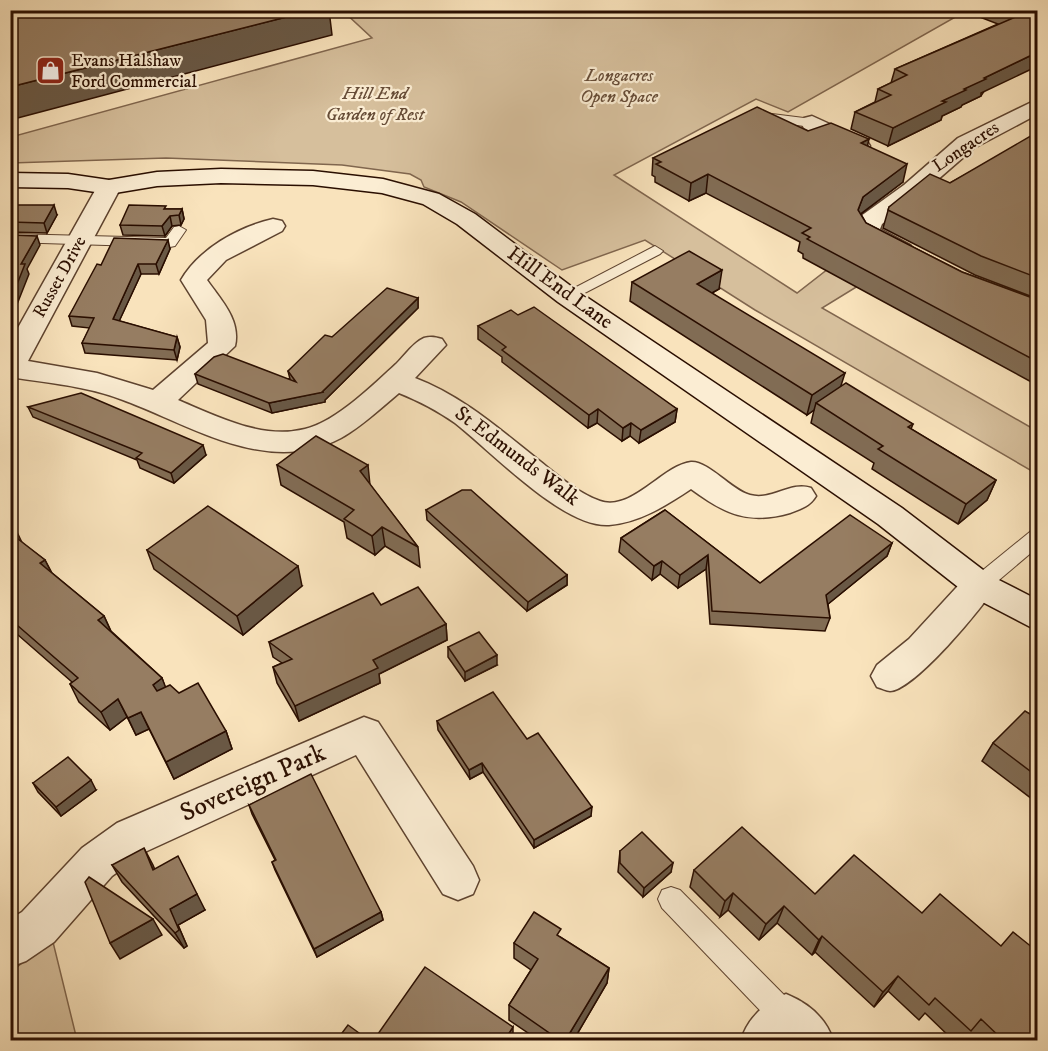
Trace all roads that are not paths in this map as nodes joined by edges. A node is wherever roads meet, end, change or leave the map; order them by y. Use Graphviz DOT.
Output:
graph roads {
  1 [pos="1038,105"];
  2 [pos="742,118"];
  3 [pos="812,123"];
  4 [pos="992,128"];
  5 [pos="1019,139"];
  6 [pos="884,157"];
  7 [pos="10,180"];
  8 [pos="109,187"];
  9 [pos="273,226"];
  10 [pos="179,230"];
  11 [pos="10,238"];
  12 [pos="80,240"];
  13 [pos="655,251"];
  14 [pos="919,259"];
  15 [pos="567,296"];
  16 [pos="432,345"];
  17 [pos="10,368"];
  18 [pos="395,381"];
  19 [pos="157,402"];
  20 [pos="800,496"];
  21 [pos="1038,536"];
  22 [pos="979,585"];
  23 [pos="1038,618"];
  24 [pos="890,676"];
  25 [pos="458,880"];
  26 [pos="671,899"];
  27 [pos="10,945"];
  28 [pos="786,1033"];
  1 -- 4 [label="street, Longacres"];
  2 -- 3 [label="lane"];
  3 -- 6 [label="street"];
  4 -- 5 [label="street"];
  4 -- 14 [label="street, Longacres"];
  7 -- 8 [label="street, Hill End Lane"];
  8 -- 12 [label="street, Russet Drive"];
  8 -- 15 [label="street, Hill End Lane"];
  9 -- 19 [label="street"];
  10 -- 12 [label="lane"];
  11 -- 12 [label="lane"];
  12 -- 17 [label="street, Russet Drive"];
  13 -- 15 [label="lane"];
  15 -- 22 [label="street, Hill End Lane"];
  16 -- 18 [label="street"];
  17 -- 19 [label="street"];
  18 -- 19 [label="street"];
  18 -- 20 [label="street, St Edmunds Walk"];
  21 -- 22 [label="lane"];
  22 -- 23 [label="street, Hill End Lane"];
  22 -- 24 [label="street"];
  25 -- 27 [label="street, Sovereign Park"];
  26 -- 28 [label="lane"];
}
